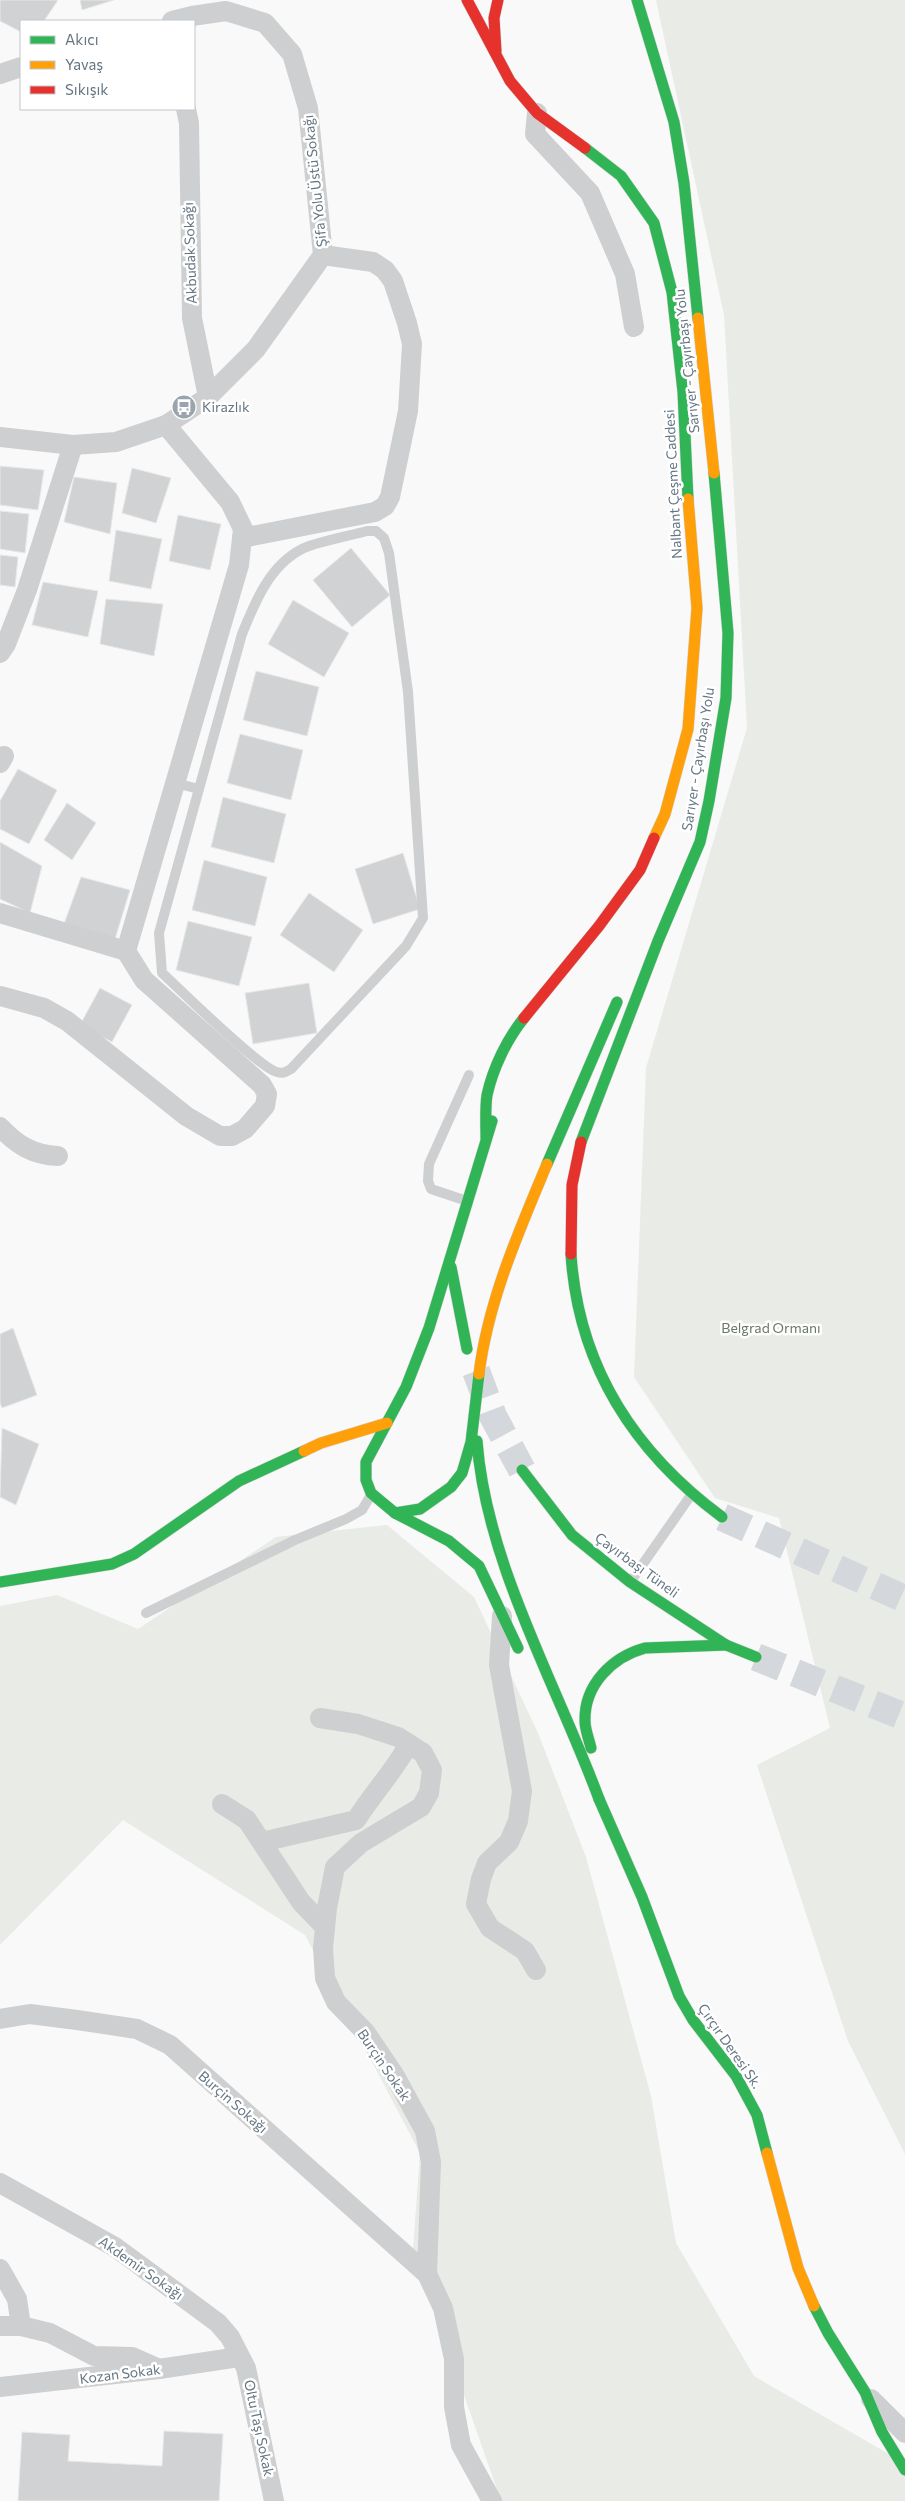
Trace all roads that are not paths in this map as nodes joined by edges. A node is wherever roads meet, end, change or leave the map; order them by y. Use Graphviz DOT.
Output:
graph roads {
  1 [pos="467,0"];
  2 [pos="498,0"];
  3 [pos="637,0"];
  4 [pos="630,14"];
  5 [pos="191,18"];
  6 [pos="178,20"];
  7 [pos="650,41"];
  8 [pos="496,59"];
  9 [pos="20,67"];
  10 [pos="0,74"];
  11 [pos="186,110"];
  12 [pos="537,113"];
  13 [pos="323,256"];
  14 [pos="634,326"];
  15 [pos="208,397"];
  16 [pos="166,426"];
  17 [pos="0,437"];
  18 [pos="74,445"];
  19 [pos="242,538"];
  20 [pos="0,653"];
  21 [pos="176,783"];
  22 [pos="199,789"];
  23 [pos="0,913"];
  24 [pos="658,941"];
  25 [pos="126,951"];
  26 [pos="0,996"];
  27 [pos="539,998"];
  28 [pos="525,1035"];
  29 [pos="469,1075"];
  30 [pos="497,1110"];
  31 [pos="0,1127"];
  32 [pos="486,1138"];
  33 [pos="58,1156"];
  34 [pos="468,1201"];
  35 [pos="450,1263"];
  36 [pos="467,1349"];
  37 [pos="475,1400"];
  38 [pos="387,1422"];
  39 [pos="522,1470"];
  40 [pos="372,1494"];
  41 [pos="691,1494"];
  42 [pos="395,1513"];
  43 [pos="722,1517"];
  44 [pos="0,1582"];
  45 [pos="630,1582"];
  46 [pos="146,1613"];
  47 [pos="502,1614"];
  48 [pos="726,1645"];
  49 [pos="522,1657"];
  50 [pos="756,1657"];
  51 [pos="320,1718"];
  52 [pos="409,1744"];
  53 [pos="567,1750"];
  54 [pos="598,1799"];
  55 [pos="222,1804"];
  56 [pos="262,1842"];
  57 [pos="325,1926"];
  58 [pos="536,1970"];
  59 [pos="0,2019"];
  60 [pos="0,2183"];
  61 [pos="0,2269"];
  62 [pos="427,2274"];
  63 [pos="0,2326"];
  64 [pos="21,2326"];
  65 [pos="239,2356"];
  66 [pos="159,2369"];
  67 [pos="0,2387"];
  68 [pos="865,2392"];
  69 [pos="905,2433"];
  70 [pos="905,2470"];
  71 [pos="274,2501"];
  72 [pos="492,2501"];
  1 -- 8 [label="main road, Nalbant Çeşme Caddesi"];
  2 -- 8 [label="main road"];
  3 -- 7 [label="main road, Sarıyer - Çayırbaşı Yolu"];
  4 -- 7 [label="main road"];
  5 -- 6 [label="street, Şifa Yolu Üstü Sokağı"];
  5 -- 13 [label="street, Şifa Yolu Üstü Sokağı"];
  7 -- 24 [label="main road, Sarıyer - Çayırbaşı Yolu"];
  8 -- 12 [label="main road, Nalbant Çeşme Caddesi"];
  9 -- 10 [label="street"];
  11 -- 15 [label="street, Akbudak Sokağı"];
  12 -- 14 [label="street"];
  12 -- 27 [label="main road, Nalbant Çeşme Caddesi"];
  13 -- 15 [label="street, Şifa Yolu Üstü Sokağı"];
  13 -- 19 [label="street"];
  15 -- 16 [label="street, Şifa Yolu Üstü Sokağı"];
  16 -- 18 [label="street, Şifa Yolu Üstü Sokağı"];
  16 -- 19 [label="street"];
  17 -- 18 [label="street, Şifa Yolu Üstü Sokağı"];
  18 -- 20 [label="street"];
  19 -- 21 [label="street"];
  21 -- 22 [label="lane"];
  21 -- 25 [label="street"];
  22 -- 22 [label="lane"];
  23 -- 25 [label="street"];
  24 -- 37 [label="main road"];
  24 -- 41 [label="main road, Sarıyer - Çayırbaşı Yolu"];
  25 -- 26 [label="street"];
  27 -- 28 [label="main road"];
  27 -- 32 [label="main road, Nalbant Çeşme Caddesi"];
  29 -- 34 [label="lane"];
  30 -- 32 [label="main road"];
  31 -- 33 [label="street"];
  32 -- 34 [label="main road"];
  34 -- 35 [label="main road"];
  35 -- 36 [label="main road"];
  35 -- 38 [label="main road"];
  37 -- 42 [label="main road"];
  37 -- 54 [label="main road"];
  38 -- 40 [label="main road"];
  38 -- 44 [label="main road"];
  39 -- 45 [label="main road, Çayırbaşı Tüneli"];
  40 -- 42 [label="main road"];
  40 -- 46 [label="lane"];
  41 -- 43 [label="main road, Sarıyer - Çayırbaşı Yolu"];
  41 -- 45 [label="lane"];
  42 -- 47 [label="main road"];
  45 -- 48 [label="main road, Çayırbaşı Tüneli"];
  47 -- 49 [label="main road"];
  47 -- 58 [label="street"];
  48 -- 50 [label="main road, Çayırbaşı Tüneli"];
  48 -- 54 [label="main road"];
  51 -- 52 [label="street, Burçin Sokak"];
  52 -- 56 [label="street"];
  52 -- 57 [label="street, Burçin Sokak"];
  53 -- 54 [label="main road"];
  54 -- 68 [label="main road, Çırçır Deresi Sk."];
  55 -- 56 [label="street"];
  56 -- 57 [label="street"];
  57 -- 62 [label="street, Burçin Sokak"];
  59 -- 62 [label="street, Burçin Sokağı"];
  60 -- 65 [label="street, Akdemir Sokağı"];
  61 -- 64 [label="street"];
  62 -- 72 [label="street, Burçin Sokak"];
  63 -- 64 [label="street"];
  64 -- 66 [label="street"];
  65 -- 66 [label="street, Kozan Sokak"];
  65 -- 71 [label="street, Oltu Taşı Sokak"];
  66 -- 67 [label="street, Kozan Sokak"];
  68 -- 69 [label="street"];
  68 -- 70 [label="main road, Çırçır Deresi Sk."];
}
